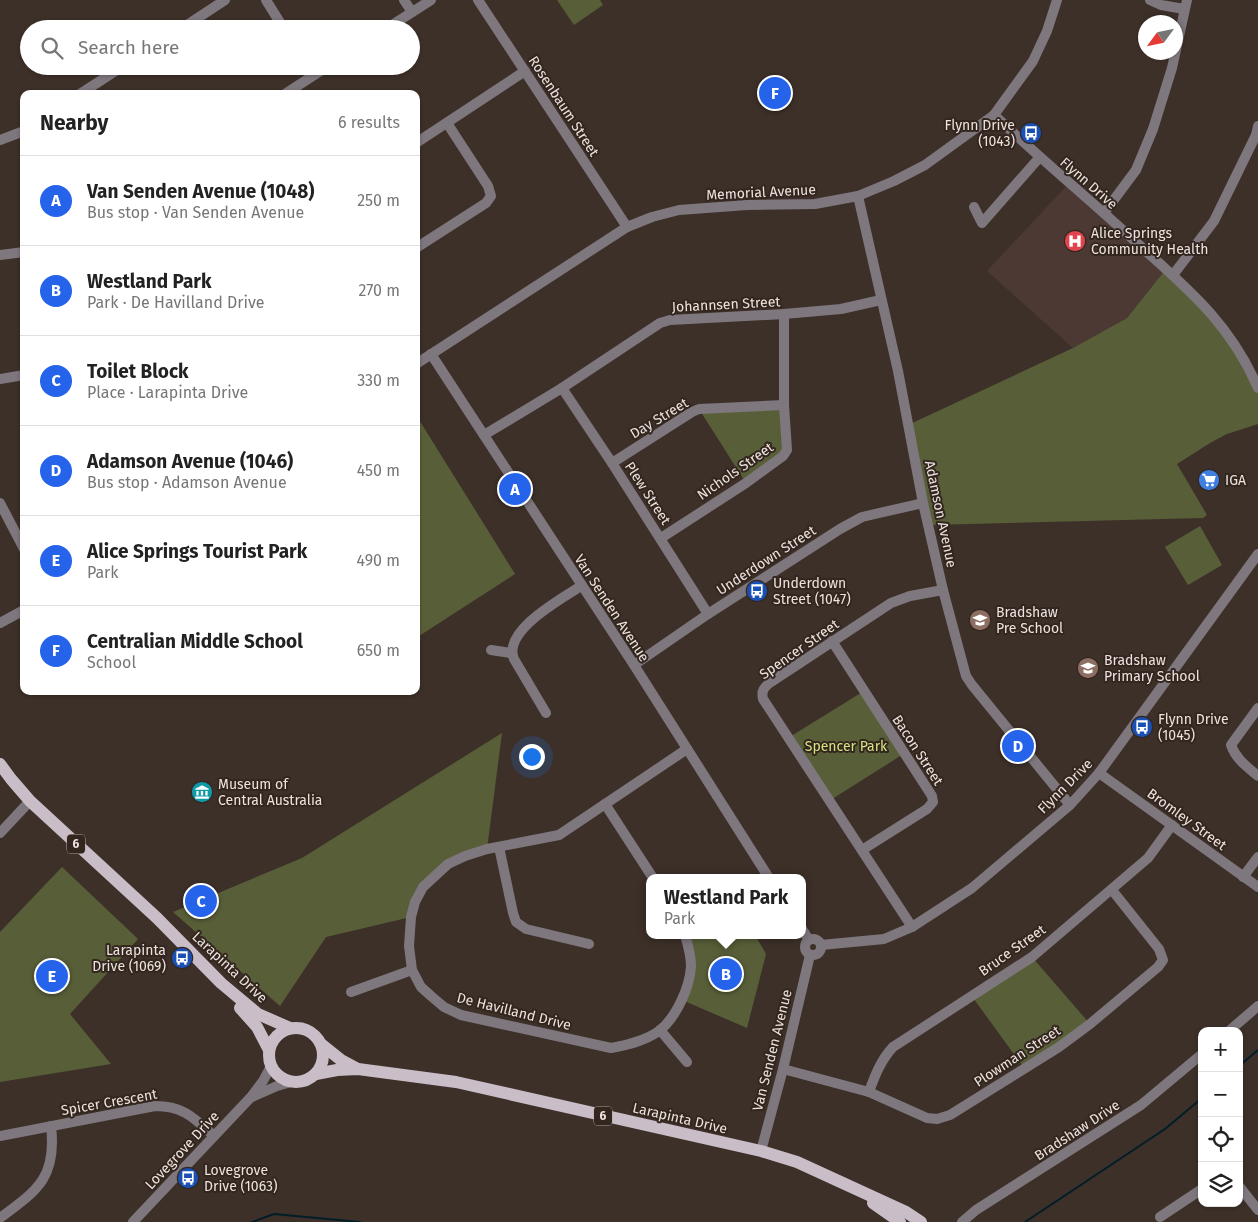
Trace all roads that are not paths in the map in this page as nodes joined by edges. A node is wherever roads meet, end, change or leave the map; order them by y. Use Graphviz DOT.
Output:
graph roads {
  1 [pos="225,0"];
  2 [pos="266,0"];
  3 [pos="404,0"];
  4 [pos="430,0"];
  5 [pos="478,0"];
  6 [pos="1057,0"];
  7 [pos="1150,0"];
  8 [pos="1186,4"];
  9 [pos="412,12"];
  10 [pos="195,20"];
  11 [pos="278,20"];
  12 [pos="400,20"];
  13 [pos="525,71"];
  14 [pos="109,75"];
  15 [pos="306,75"];
  16 [pos="86,90"];
  17 [pos="289,90"];
  18 [pos="994,115"];
  19 [pos="447,123"];
  20 [pos="1258,126"];
  21 [pos="20,132"];
  22 [pos="0,140"];
  23 [pos="420,140"];
  24 [pos="1039,158"];
  25 [pos="858,196"];
  26 [pos="974,207"];
  27 [pos="1104,213"];
  28 [pos="627,227"];
  29 [pos="420,245"];
  30 [pos="20,252"];
  31 [pos="0,255"];
  32 [pos="1173,275"];
  33 [pos="881,300"];
  34 [pos="784,314"];
  35 [pos="430,354"];
  36 [pos="420,361"];
  37 [pos="20,376"];
  38 [pos="0,379"];
  39 [pos="562,388"];
  40 [pos="1258,388"];
  41 [pos="784,405"];
  42 [pos="484,435"];
  43 [pos="612,463"];
  44 [pos="0,503"];
  45 [pos="923,503"];
  46 [pos="661,538"];
  47 [pos="20,541"];
  48 [pos="1258,554"];
  49 [pos="581,586"];
  50 [pos="943,590"];
  51 [pos="20,612"];
  52 [pos="708,614"];
  53 [pos="0,622"];
  54 [pos="832,641"];
  55 [pos="491,650"];
  56 [pos="512,653"];
  57 [pos="634,665"];
  58 [pos="1258,708"];
  59 [pos="546,713"];
  60 [pos="686,749"];
  61 [pos="0,764"];
  62 [pos="1100,773"];
  63 [pos="1258,776"];
  64 [pos="30,801"];
  65 [pos="605,804"];
  66 [pos="1070,805"];
  67 [pos="1172,825"];
  68 [pos="0,833"];
  69 [pos="500,847"];
  70 [pos="862,850"];
  71 [pos="1258,857"];
  72 [pos="650,874"];
  73 [pos="766,874"];
  74 [pos="1244,877"];
  75 [pos="1258,887"];
  76 [pos="1112,890"];
  77 [pos="157,918"];
  78 [pos="912,928"];
  79 [pos="806,935"];
  80 [pos="686,939"];
  81 [pos="809,940"];
  82 [pos="589,944"];
  83 [pos="821,945"];
  84 [pos="810,955"];
  85 [pos="412,970"];
  86 [pos="351,992"];
  87 [pos="1258,1006"];
  88 [pos="1234,1027"];
  89 [pos="290,1028"];
  90 [pos="660,1030"];
  91 [pos="321,1044"];
  92 [pos="269,1050"];
  93 [pos="1198,1057"];
  94 [pos="687,1062"];
  95 [pos="271,1066"];
  96 [pos="358,1069"];
  97 [pos="783,1069"];
  98 [pos="316,1074"];
  99 [pos="292,1082"];
  100 [pos="869,1092"];
  101 [pos="251,1098"];
  102 [pos="51,1126"];
  103 [pos="0,1136"];
  104 [pos="214,1136"];
  105 [pos="760,1151"];
  106 [pos="843,1182"];
  107 [pos="1243,1191"];
  108 [pos="1198,1192"];
  109 [pos="1258,1210"];
  110 [pos="1160,1217"];
  111 [pos="0,1218"];
  112 [pos="133,1222"];
  113 [pos="900,1222"];
  114 [pos="921,1222"];
  115 [pos="962,1222"];
  1 -- 10 [label="street"];
  2 -- 11 [label="street"];
  3 -- 9 [label="street"];
  4 -- 9 [label="street"];
  5 -- 13 [label="street, Rosenbaum Street"];
  6 -- 18 [label="street, Memorial Avenue"];
  7 -- 8 [label="street"];
  8 -- 27 [label="street"];
  9 -- 12 [label="street"];
  13 -- 19 [label="street"];
  13 -- 28 [label="street, Rosenbaum Street"];
  14 -- 16 [label="street"];
  15 -- 17 [label="street"];
  18 -- 24 [label="street, Flynn Drive"];
  18 -- 25 [label="street, Memorial Avenue"];
  19 -- 23 [label="street"];
  19 -- 29 [label="street"];
  20 -- 32 [label="street"];
  21 -- 22 [label="street"];
  24 -- 26 [label="street"];
  24 -- 27 [label="street, Flynn Drive"];
  25 -- 28 [label="street, Memorial Avenue"];
  25 -- 33 [label="street, Adamson Avenue"];
  27 -- 32 [label="street, Flynn Drive"];
  28 -- 35 [label="street, Memorial Avenue"];
  30 -- 31 [label="street"];
  32 -- 40 [label="street, Flynn Drive"];
  33 -- 34 [label="street, Johannsen Street"];
  33 -- 45 [label="street, Adamson Avenue"];
  34 -- 39 [label="street, Johannsen Street"];
  34 -- 41 [label="street, Nichols Street"];
  35 -- 36 [label="street, Memorial Avenue"];
  35 -- 42 [label="street, Van Senden Avenue"];
  37 -- 38 [label="street"];
  39 -- 42 [label="street, Johannsen Street"];
  39 -- 43 [label="street, Plew Street"];
  41 -- 43 [label="street, Day Street"];
  41 -- 46 [label="street, Nichols Street"];
  42 -- 49 [label="street, Van Senden Avenue"];
  43 -- 46 [label="street, Plew Street"];
  44 -- 47 [label="street"];
  45 -- 50 [label="street, Adamson Avenue"];
  45 -- 52 [label="street, Underdown Street"];
  46 -- 52 [label="street, Plew Street"];
  48 -- 62 [label="street, Flynn Drive"];
  49 -- 56 [label="street"];
  49 -- 57 [label="street, Van Senden Avenue"];
  50 -- 54 [label="street, Spencer Street"];
  50 -- 66 [label="street, Adamson Avenue"];
  51 -- 53 [label="street"];
  52 -- 57 [label="street, Underdown Street"];
  54 -- 70 [label="street, Spencer Street"];
  54 -- 70 [label="street, Bacon Street"];
  55 -- 56 [label="street"];
  56 -- 59 [label="street"];
  57 -- 60 [label="street, Van Senden Avenue"];
  58 -- 63 [label="street"];
  60 -- 65 [label="street, De Havilland Drive"];
  60 -- 73 [label="street, Van Senden Avenue"];
  61 -- 64 [label="main road, Larapinta Drive / 6"];
  62 -- 66 [label="street, Flynn Drive"];
  62 -- 67 [label="street, Bromley Street"];
  64 -- 68 [label="street"];
  64 -- 77 [label="main road, Larapinta Drive / 6"];
  65 -- 69 [label="street, De Havilland Drive"];
  65 -- 72 [label="street"];
  66 -- 78 [label="street, Flynn Drive"];
  67 -- 74 [label="street, Bromley Street"];
  67 -- 76 [label="street, Bruce Street"];
  69 -- 82 [label="street"];
  69 -- 85 [label="street, De Havilland Drive"];
  70 -- 78 [label="street, Spencer Street"];
  71 -- 74 [label="street"];
  74 -- 75 [label="street, Bromley Street"];
  76 -- 100 [label="street, Bruce Street"];
  76 -- 100 [label="street, Plowman Street"];
  77 -- 89 [label="main road, Larapinta Drive / 6"];
  77 -- 92 [label="main road, Larapinta Drive / 6"];
  78 -- 83 [label="street, Flynn Drive"];
  79 -- 81 [label="street"];
  80 -- 90 [label="street, De Havilland Drive"];
  81 -- 83 [label="street"];
  81 -- 84 [label="street"];
  83 -- 84 [label="street"];
  84 -- 97 [label="street, Van Senden Avenue"];
  85 -- 86 [label="street"];
  85 -- 90 [label="street, De Havilland Drive"];
  87 -- 88 [label="street"];
  89 -- 91 [label="main road, 6"];
  89 -- 92 [label="main road"];
  90 -- 94 [label="street"];
  91 -- 96 [label="main road, Larapinta Drive / 6"];
  91 -- 98 [label="main road"];
  92 -- 95 [label="main road, 6"];
  93 -- 115 [label="street, Bradshaw Drive"];
  95 -- 99 [label="main road"];
  95 -- 101 [label="street, Lovegrove Drive"];
  96 -- 98 [label="main road, Larapinta Drive / 6"];
  96 -- 105 [label="main road, Larapinta Drive / 6"];
  97 -- 100 [label="street, Plowman Street"];
  97 -- 105 [label="street, Van Senden Avenue"];
  98 -- 99 [label="main road, 6"];
  99 -- 101 [label="street, Lovegrove Drive"];
  101 -- 104 [label="street, Lovegrove Drive"];
  102 -- 103 [label="street, Spicer Crescent"];
  102 -- 104 [label="street, Spicer Crescent"];
  102 -- 111 [label="street"];
  104 -- 112 [label="street, Lovegrove Drive"];
  105 -- 106 [label="main road, Larapinta Drive / 6"];
  106 -- 113 [label="main road, Larapinta Drive / 6"];
  106 -- 114 [label="main road, Larapinta Drive / 6"];
  107 -- 109 [label="street"];
  108 -- 110 [label="street"];
}
